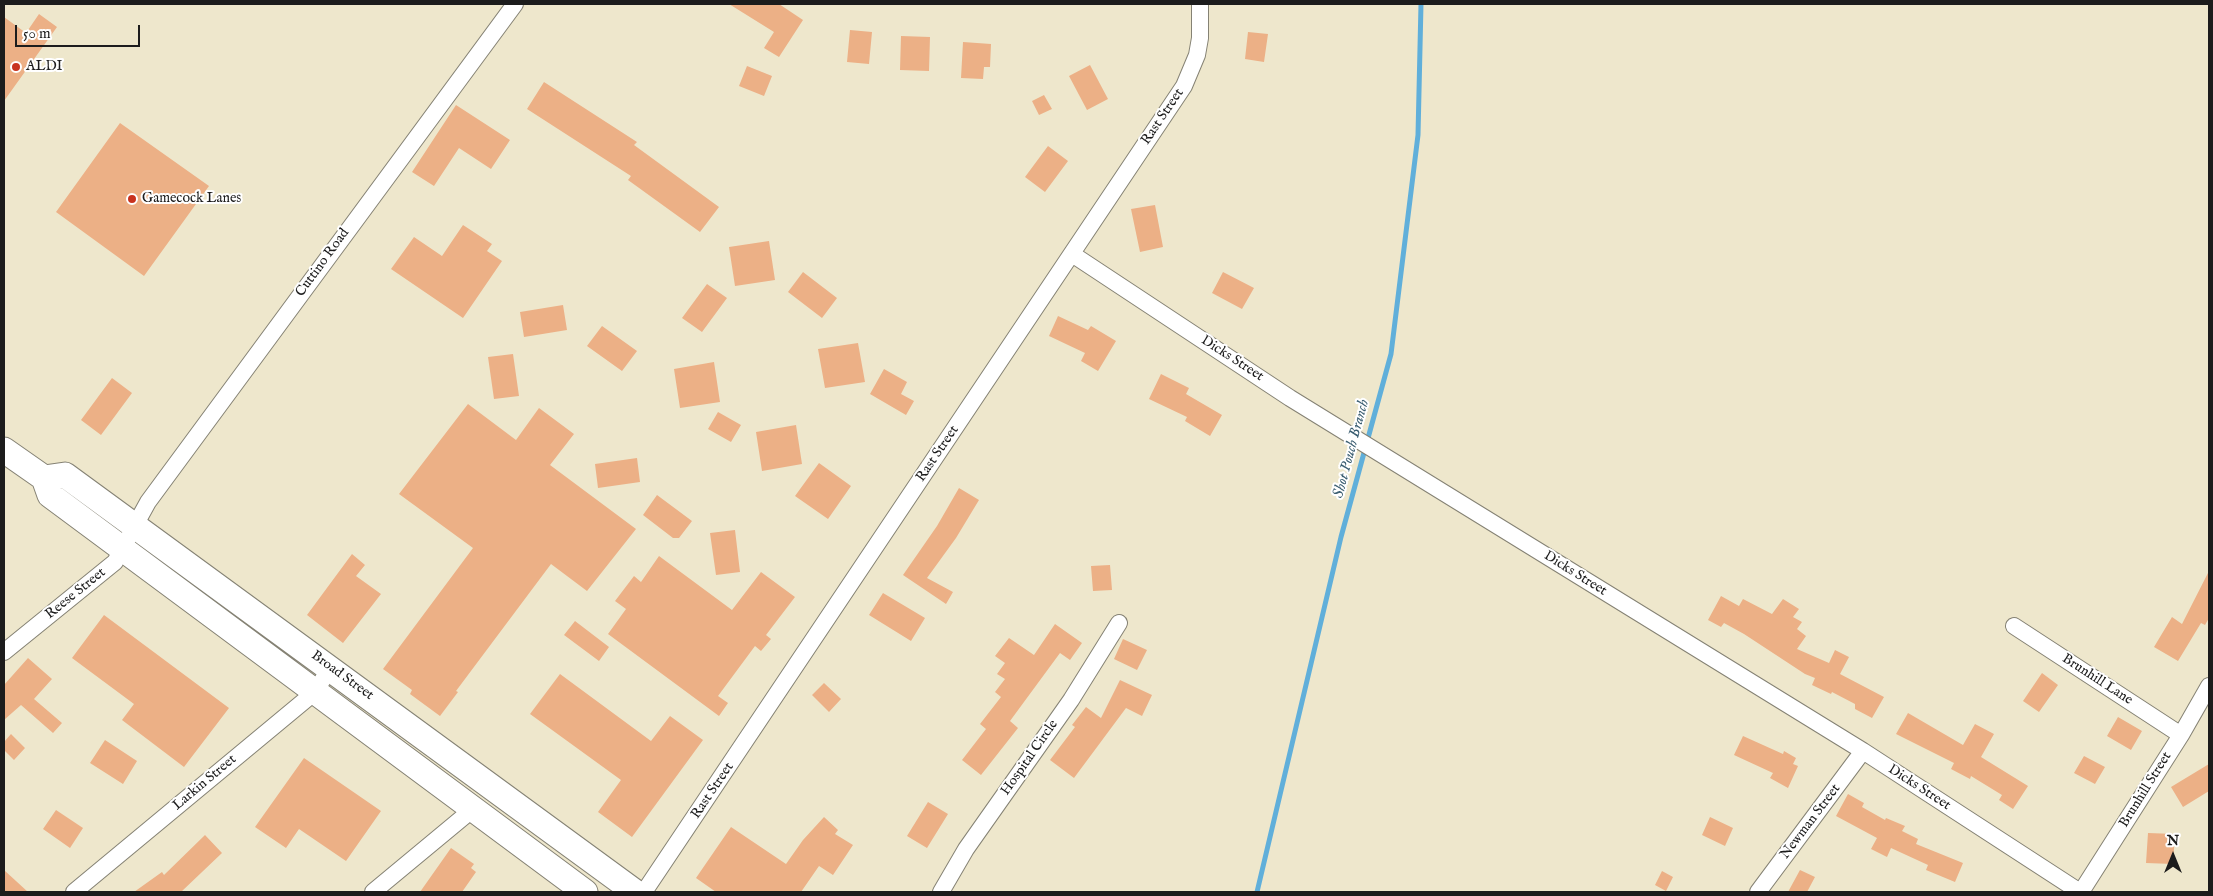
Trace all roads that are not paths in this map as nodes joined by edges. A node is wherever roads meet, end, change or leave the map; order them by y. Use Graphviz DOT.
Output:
graph roads {
  1 [pos="515,4"];
  2 [pos="1200,4"];
  3 [pos="1072,254"];
  4 [pos="4,450"];
  5 [pos="44,478"];
  6 [pos="136,525"];
  7 [pos="122,550"];
  8 [pos="1119,623"];
  9 [pos="2014,626"];
  10 [pos="4,652"];
  11 [pos="330,668"];
  12 [pos="2209,686"];
  13 [pos="315,692"];
  14 [pos="2181,735"];
  15 [pos="1863,752"];
  16 [pos="474,810"];
  17 [pos="74,892"];
  18 [pos="373,892"];
  19 [pos="585,892"];
  20 [pos="635,892"];
  21 [pos="644,892"];
  22 [pos="941,892"];
  23 [pos="1758,892"];
  24 [pos="2080,892"];
  1 -- 6 [label="street, Cuttino Road"];
  2 -- 3 [label="street, Rast Street"];
  3 -- 15 [label="street, Dicks Street"];
  3 -- 21 [label="street, Rast Street"];
  4 -- 5 [label="main road, Broad Street"];
  5 -- 6 [label="main road, Broad Street"];
  5 -- 7 [label="main road, Broad Street"];
  6 -- 7 [label="street, Reese Street"];
  6 -- 11 [label="main road, Broad Street"];
  7 -- 10 [label="street, Reese Street"];
  7 -- 13 [label="main road, Broad Street"];
  8 -- 22 [label="street, Hospital Circle"];
  9 -- 14 [label="street, Brunhill Lane"];
  11 -- 13 [label="street, Larkin Street"];
  11 -- 20 [label="main road, Broad Street"];
  12 -- 14 [label="street, Brunhill Street"];
  13 -- 16 [label="main road, Broad Street"];
  13 -- 17 [label="street, Larkin Street"];
  14 -- 24 [label="street, Brunhill Street"];
  15 -- 23 [label="street, Newman Street"];
  15 -- 24 [label="street, Dicks Street"];
  16 -- 18 [label="street"];
  16 -- 19 [label="main road, Broad Street"];
}
